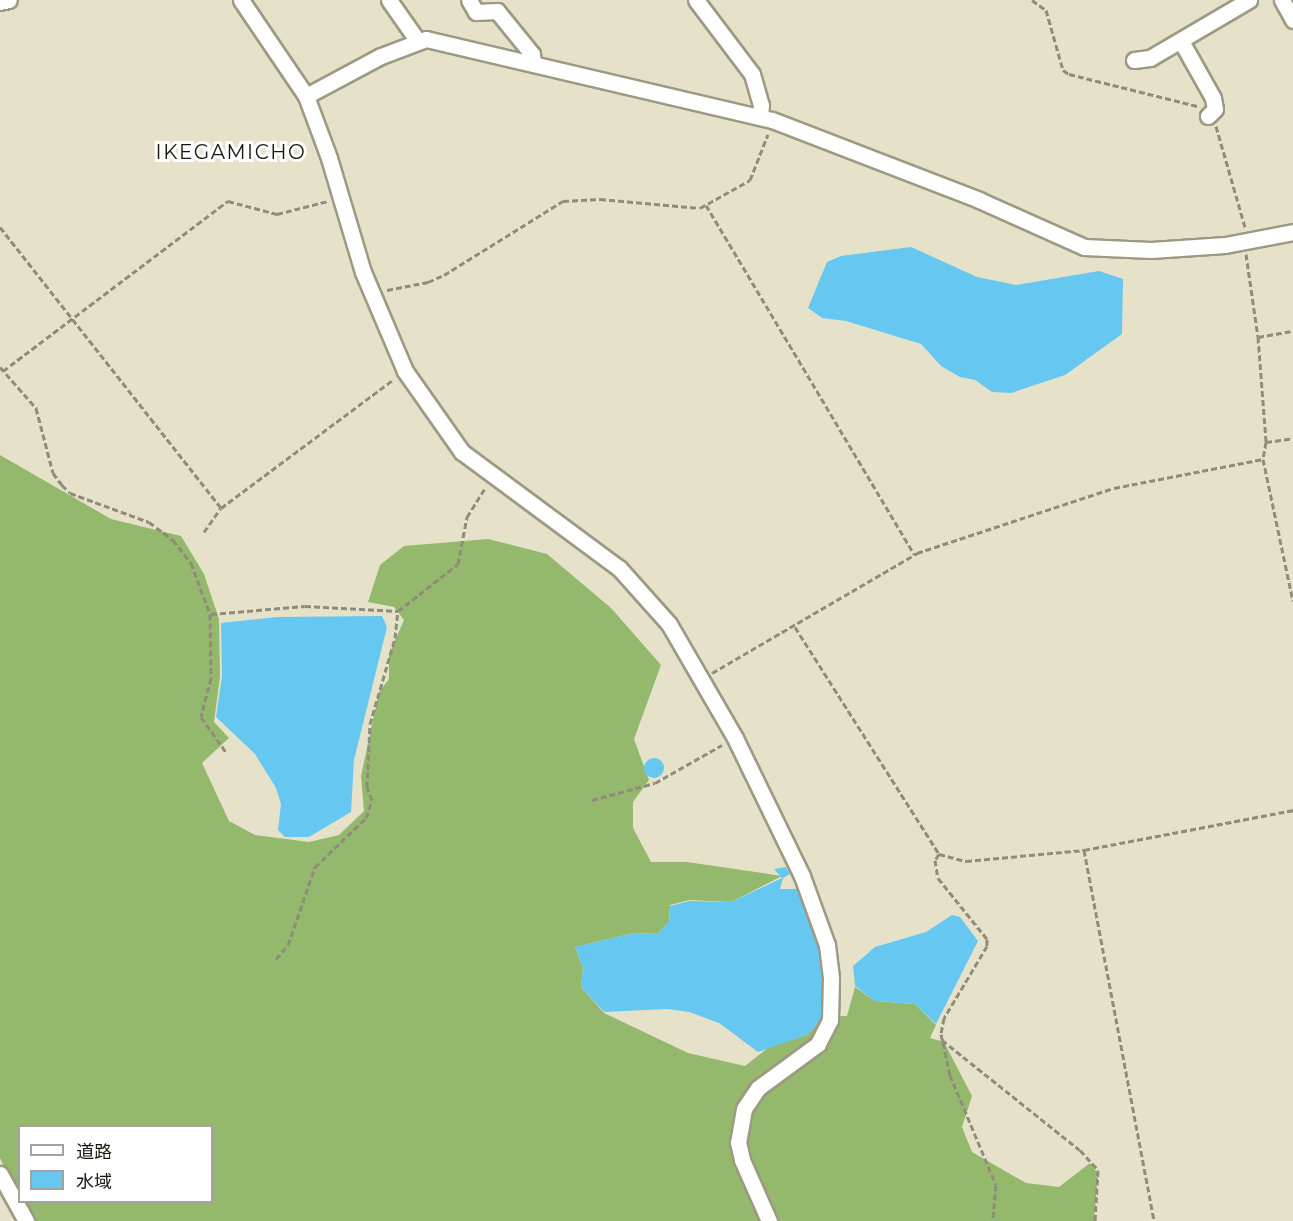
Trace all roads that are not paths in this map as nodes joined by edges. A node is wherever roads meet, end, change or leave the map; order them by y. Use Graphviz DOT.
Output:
graph roads {
  1 [pos="9,0"];
  2 [pos="241,0"];
  3 [pos="389,0"];
  4 [pos="470,0"];
  5 [pos="696,0"];
  6 [pos="1249,0"];
  7 [pos="1281,0"];
  8 [pos="0,2"];
  9 [pos="1293,20"];
  10 [pos="417,40"];
  11 [pos="1181,40"];
  12 [pos="1134,60"];
  13 [pos="533,61"];
  14 [pos="306,96"];
  15 [pos="1208,116"];
  16 [pos="766,118"];
  17 [pos="1293,232"];
  18 [pos="0,1174"];
  19 [pos="26,1221"];
  20 [pos="769,1221"];
  1 -- 8 [label="street"];
  2 -- 14 [label="street"];
  3 -- 10 [label="street"];
  4 -- 13 [label="street"];
  5 -- 16 [label="street"];
  6 -- 11 [label="street"];
  7 -- 9 [label="street"];
  10 -- 13 [label="street"];
  10 -- 14 [label="street"];
  11 -- 12 [label="street"];
  11 -- 15 [label="street"];
  13 -- 16 [label="street"];
  14 -- 20 [label="street"];
  16 -- 17 [label="street"];
  18 -- 19 [label="street"];
}
